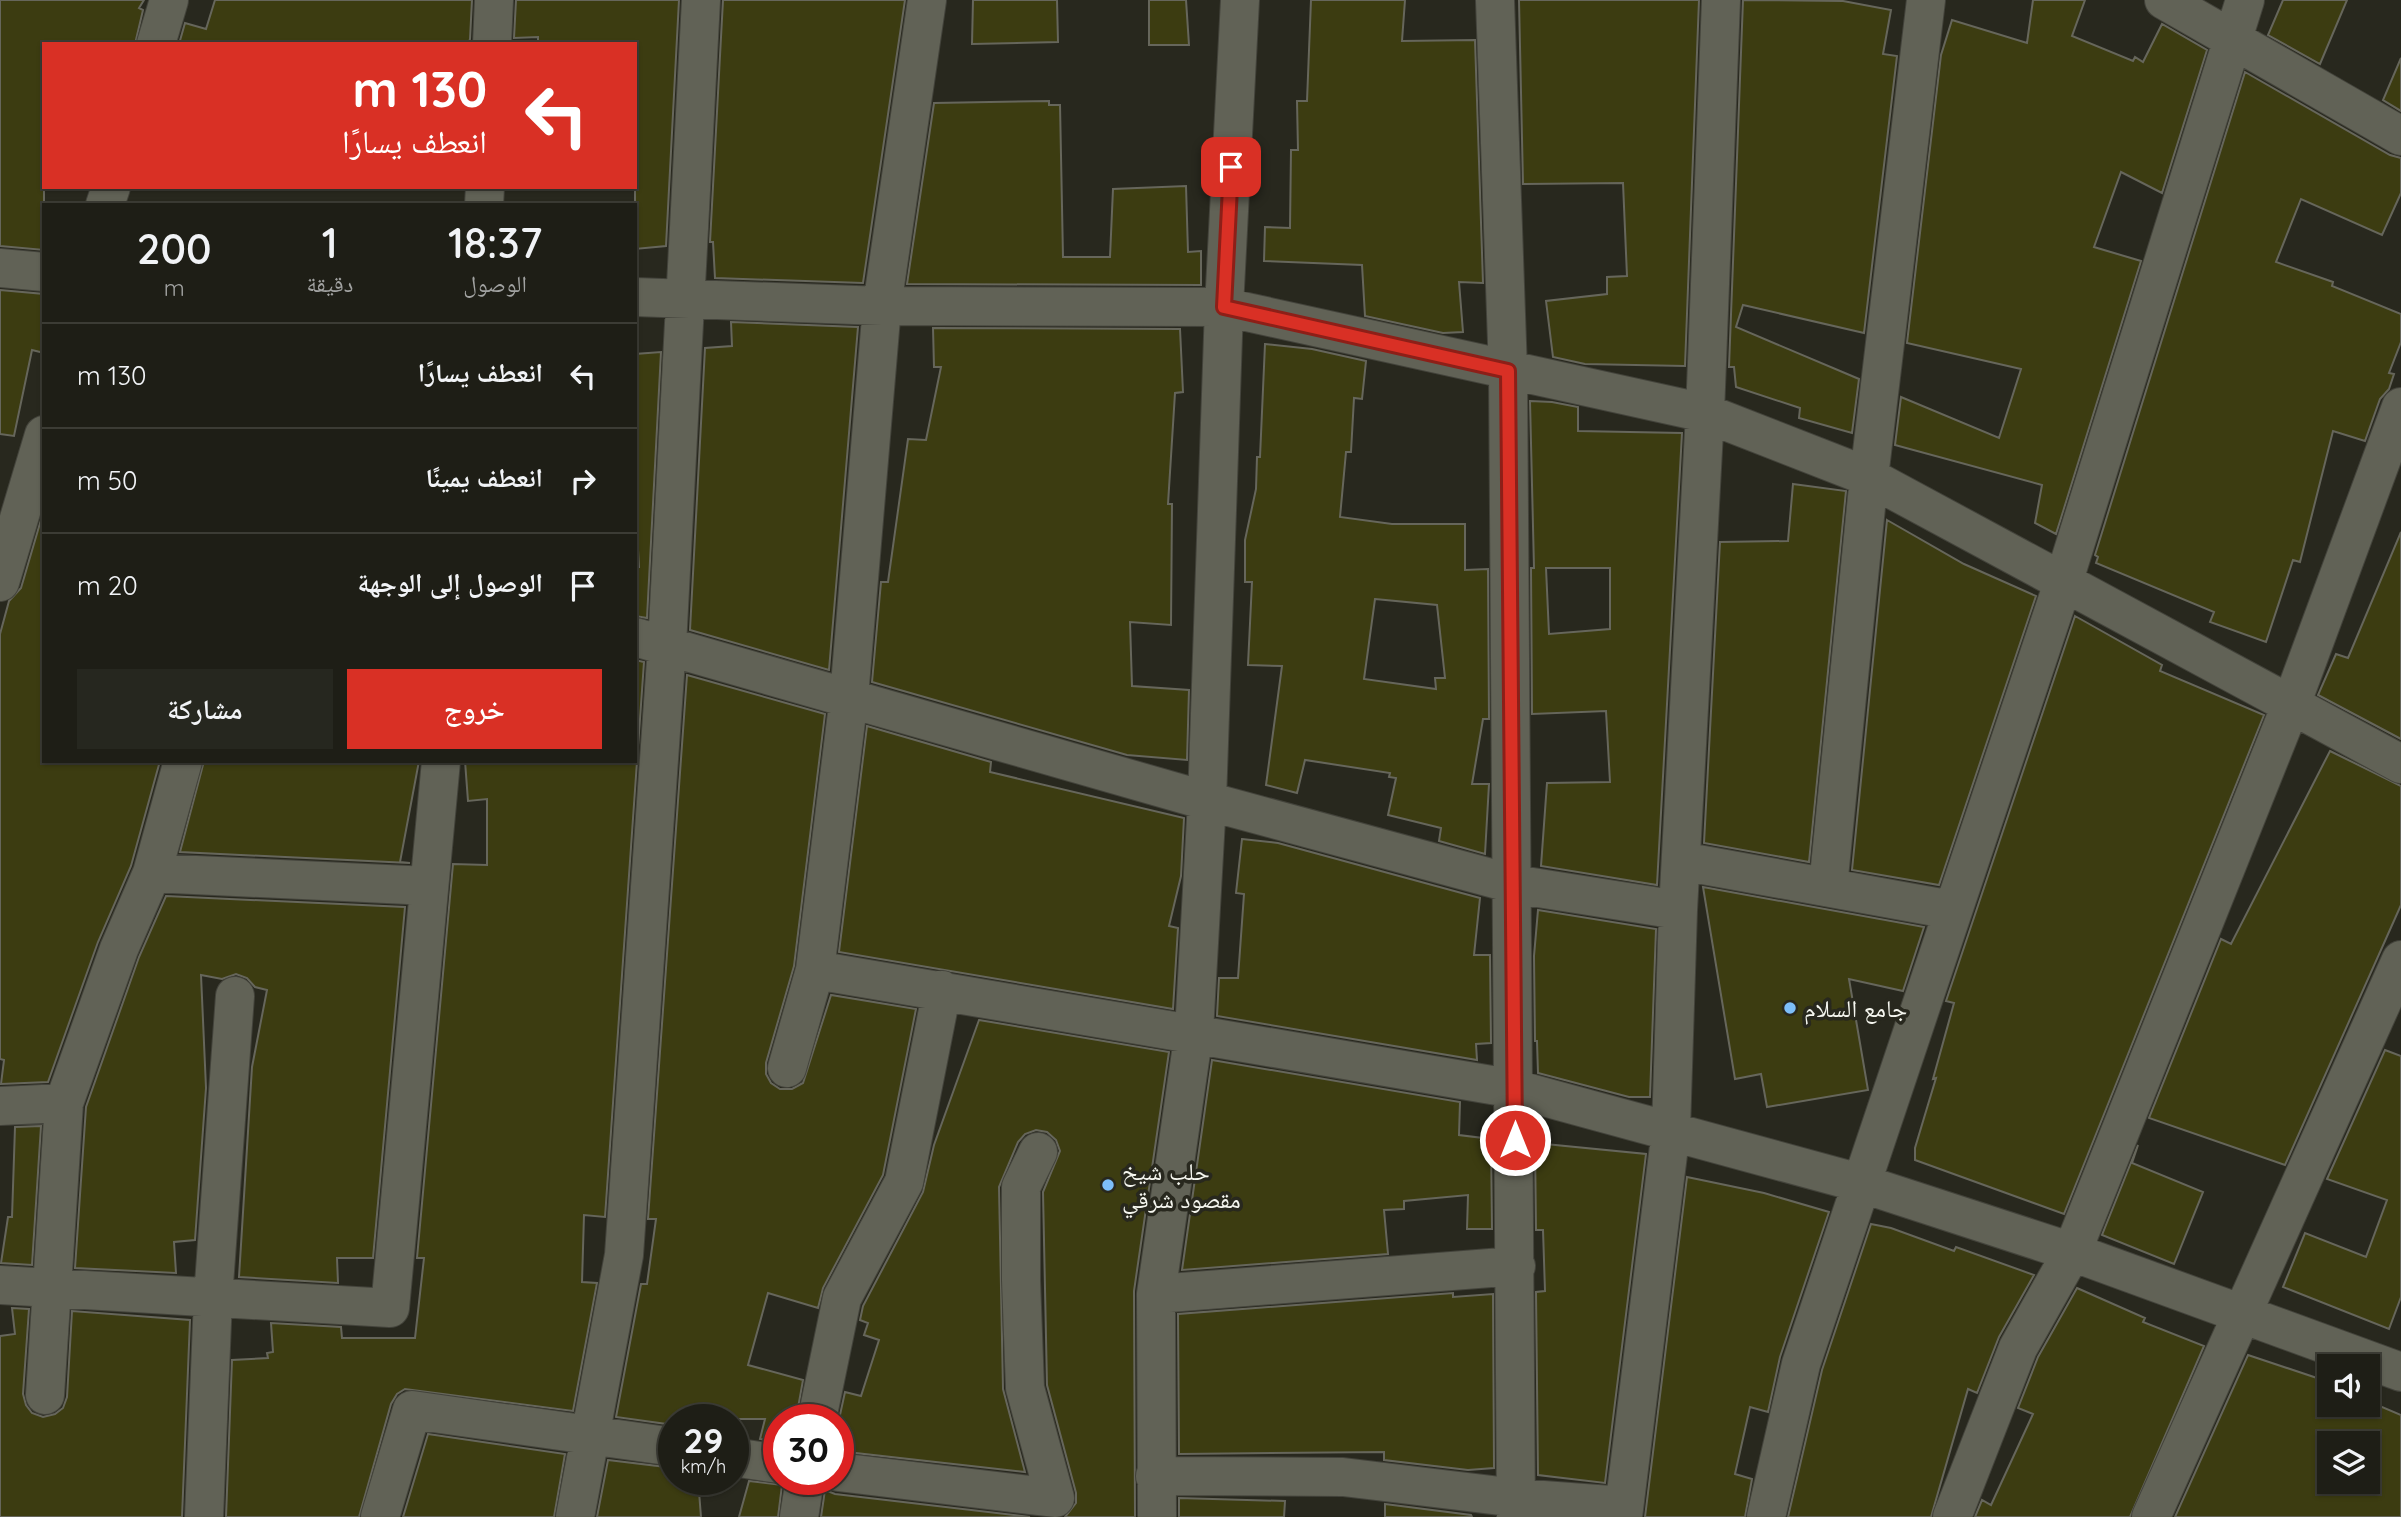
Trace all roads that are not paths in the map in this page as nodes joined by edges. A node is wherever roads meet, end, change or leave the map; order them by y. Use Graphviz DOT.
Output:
graph roads {
  1 [pos="169,0"];
  2 [pos="494,0"];
  3 [pos="701,0"];
  4 [pos="927,0"];
  5 [pos="1240,0"];
  6 [pos="1495,0"];
  7 [pos="1721,0"];
  8 [pos="1926,0"];
  9 [pos="2164,0"];
  10 [pos="2245,0"];
  11 [pos="2232,39"];
  12 [pos="157,42"];
  13 [pos="492,42"];
  14 [pos="2401,136"];
  15 [pos="0,268"];
  16 [pos="42,272"];
  17 [pos="637,297"];
  18 [pos="686,299"];
  19 [pos="882,306"];
  20 [pos="1224,307"];
  21 [pos="1508,371"];
  22 [pos="2401,407"];
  23 [pos="1705,413"];
  24 [pos="42,440"];
  25 [pos="1869,477"];
  26 [pos="25,480"];
  27 [pos="2064,580"];
  28 [pos="0,582"];
  29 [pos="651,642"];
  30 [pos="849,697"];
  31 [pos="2291,705"];
  32 [pos="182,763"];
  33 [pos="440,763"];
  34 [pos="2401,764"];
  35 [pos="1207,801"];
  36 [pos="1681,861"];
  37 [pos="152,873"];
  38 [pos="1513,884"];
  39 [pos="429,886"];
  40 [pos="1828,887"];
  41 [pos="1952,909"];
  42 [pos="1678,910"];
  43 [pos="2401,960"];
  44 [pos="815,970"];
  45 [pos="942,990"];
  46 [pos="235,996"];
  47 [pos="1194,1032"];
  48 [pos="787,1068"];
  49 [pos="1515,1089"];
  50 [pos="64,1103"];
  51 [pos="0,1106"];
  52 [pos="1671,1130"];
  53 [pos="1038,1152"];
  54 [pos="1860,1183"];
  55 [pos="2072,1252"];
  56 [pos="1516,1266"];
  57 [pos="0,1285"];
  58 [pos="50,1289"];
  59 [pos="1157,1294"];
  60 [pos="214,1298"];
  61 [pos="2241,1312"];
  62 [pos="2401,1372"];
  63 [pos="45,1395"];
  64 [pos="820,1404"];
  65 [pos="592,1434"];
  66 [pos="658,1444"];
  67 [pos="854,1474"];
  68 [pos="1155,1476"];
  69 [pos="802,1495"];
  70 [pos="1517,1507"];
  71 [pos="1623,1511"];
  72 [pos="204,1517"];
  73 [pos="380,1517"];
  74 [pos="575,1517"];
  75 [pos="799,1517"];
  76 [pos="1157,1517"];
  77 [pos="1766,1517"];
  78 [pos="1952,1517"];
  79 [pos="2151,1517"];
  1 -- 12 [label="street"];
  2 -- 13 [label="street"];
  3 -- 18 [label="street"];
  4 -- 19 [label="street"];
  5 -- 20 [label="street"];
  6 -- 21 [label="street"];
  7 -- 23 [label="street"];
  8 -- 25 [label="street"];
  9 -- 11 [label="street"];
  10 -- 11 [label="street"];
  11 -- 14 [label="street"];
  11 -- 27 [label="street"];
  15 -- 16 [label="street"];
  17 -- 18 [label="street"];
  18 -- 19 [label="street"];
  18 -- 29 [label="street"];
  19 -- 20 [label="street"];
  19 -- 30 [label="street"];
  20 -- 21 [label="street"];
  20 -- 35 [label="street"];
  21 -- 23 [label="street"];
  21 -- 38 [label="street"];
  22 -- 31 [label="street"];
  23 -- 25 [label="street"];
  23 -- 36 [label="street"];
  24 -- 26 [label="street"];
  25 -- 27 [label="street"];
  25 -- 40 [label="street"];
  26 -- 28 [label="street"];
  27 -- 31 [label="street"];
  27 -- 41 [label="street"];
  29 -- 30 [label="street"];
  29 -- 65 [label="street"];
  30 -- 35 [label="street"];
  30 -- 44 [label="street"];
  31 -- 34 [label="street"];
  31 -- 55 [label="street"];
  32 -- 37 [label="street"];
  33 -- 39 [label="street"];
  35 -- 38 [label="street"];
  35 -- 47 [label="street"];
  36 -- 40 [label="street"];
  36 -- 42 [label="street"];
  37 -- 39 [label="street"];
  37 -- 50 [label="street"];
  38 -- 42 [label="street"];
  38 -- 49 [label="street"];
  39 -- 60 [label="street"];
  40 -- 41 [label="street"];
  41 -- 54 [label="street"];
  42 -- 52 [label="street"];
  43 -- 61 [label="street"];
  44 -- 45 [label="street"];
  44 -- 48 [label="street"];
  45 -- 47 [label="street"];
  45 -- 64 [label="street"];
  46 -- 60 [label="street"];
  47 -- 49 [label="street"];
  47 -- 59 [label="street"];
  49 -- 52 [label="street"];
  49 -- 56 [label="street"];
  50 -- 51 [label="street"];
  50 -- 58 [label="street"];
  52 -- 54 [label="street"];
  52 -- 71 [label="street"];
  53 -- 67 [label="street"];
  54 -- 55 [label="street"];
  54 -- 77 [label="street"];
  55 -- 61 [label="street"];
  55 -- 78 [label="street"];
  56 -- 59 [label="street"];
  56 -- 70 [label="street"];
  57 -- 58 [label="street"];
  58 -- 60 [label="street"];
  58 -- 63 [label="street"];
  59 -- 68 [label="street"];
  60 -- 72 [label="street"];
  61 -- 62 [label="street"];
  61 -- 79 [label="street"];
  65 -- 66 [label="street"];
  65 -- 73 [label="street"];
  65 -- 74 [label="street"];
  68 -- 70 [label="street"];
  68 -- 76 [label="street"];
  69 -- 75 [label="street"];
  70 -- 71 [label="street"];
}
